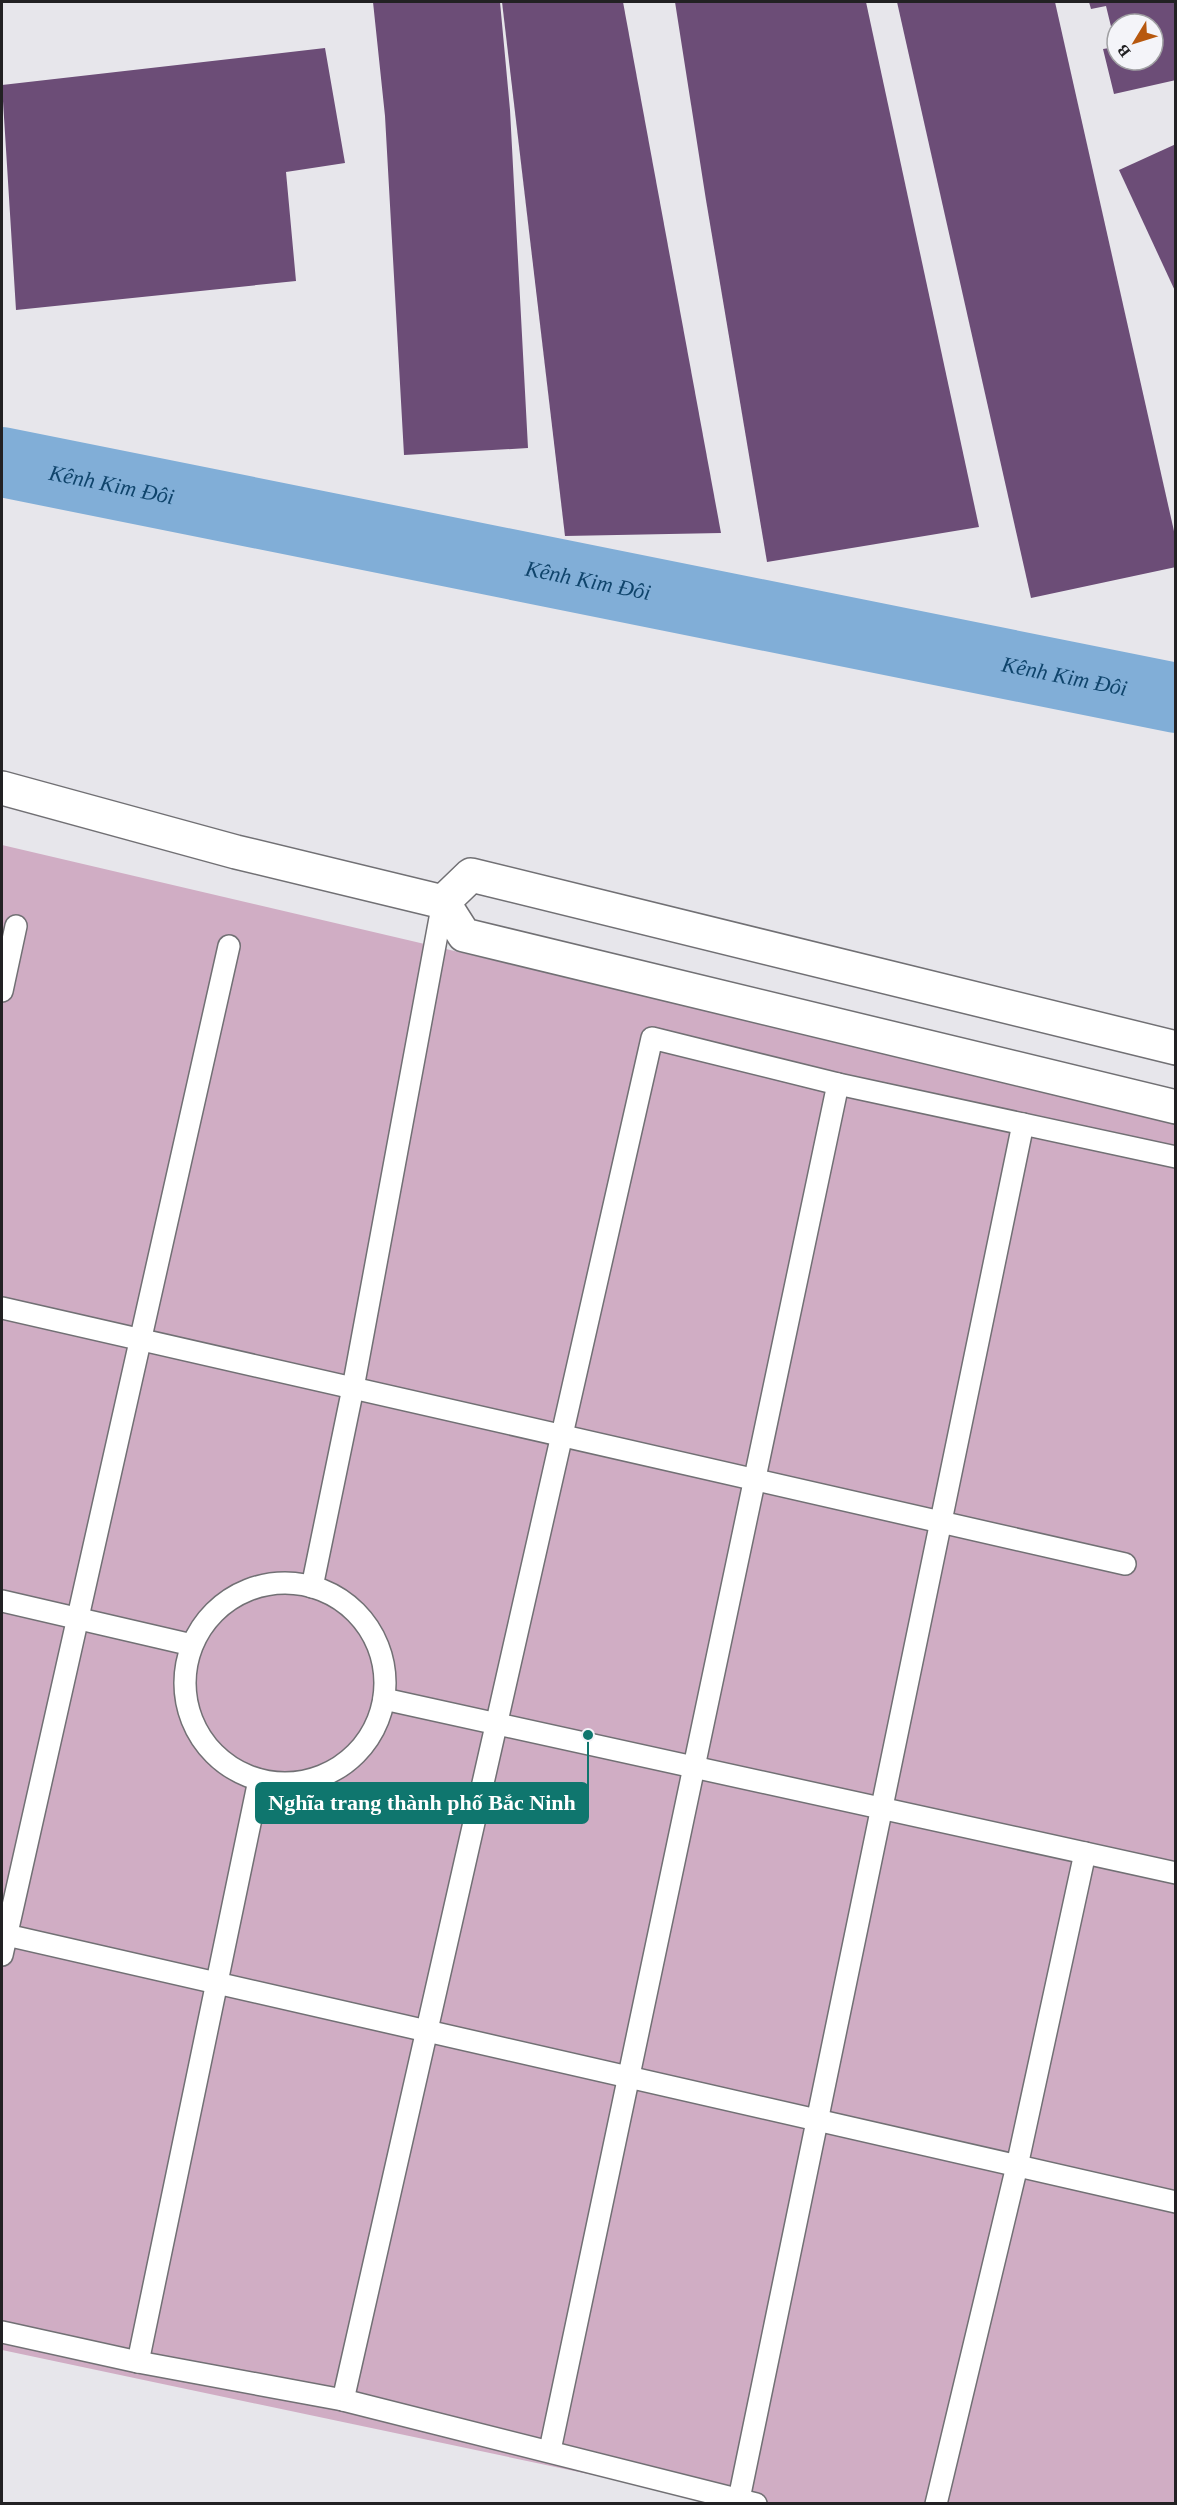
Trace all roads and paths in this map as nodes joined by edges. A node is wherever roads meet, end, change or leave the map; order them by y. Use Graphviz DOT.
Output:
graph roads {
  1 [pos="2,788"];
  2 [pos="443,903"];
  3 [pos="16,926"];
  4 [pos="229,946"];
  5 [pos="2,991"];
  6 [pos="1176,1048"];
  7 [pos="838,1084"];
  8 [pos="1176,1107"];
  9 [pos="1023,1124"];
  10 [pos="1176,1157"];
  11 [pos="2,1308"];
  12 [pos="140,1340"];
  13 [pos="353,1388"];
  14 [pos="562,1436"];
  15 [pos="754,1479"];
  16 [pos="941,1522"];
  17 [pos="1125,1564"];
  18 [pos="312,1587"];
  19 [pos="2,1601"];
  20 [pos="77,1618"];
  21 [pos="192,1645"];
  22 [pos="384,1699"];
  23 [pos="496,1724"];
  24 [pos="694,1767"];
  25 [pos="259,1780"];
  26 [pos="881,1808"];
  27 [pos="1085,1853"];
  28 [pos="1176,1873"];
  29 [pos="3,1941"];
  30 [pos="216,1983"];
  31 [pos="427,2031"];
  32 [pos="628,2078"];
  33 [pos="817,2120"];
  34 [pos="1017,2166"];
  35 [pos="1176,2202"];
  36 [pos="2,2332"];
  37 [pos="138,2362"];
  38 [pos="343,2400"];
  39 [pos="550,2450"];
  40 [pos="747,2501"];
  41 [pos="936,2504"];
  1 -- 2 [label="street"];
  2 -- 6 [label="street"];
  2 -- 8 [label="street"];
  2 -- 13 [label="lane"];
  3 -- 5 [label="lane"];
  4 -- 12 [label="lane"];
  7 -- 9 [label="lane"];
  7 -- 14 [label="lane"];
  7 -- 15 [label="lane"];
  9 -- 10 [label="lane"];
  9 -- 16 [label="lane"];
  11 -- 12 [label="lane"];
  12 -- 13 [label="lane"];
  12 -- 20 [label="lane"];
  13 -- 14 [label="lane"];
  13 -- 18 [label="lane"];
  14 -- 15 [label="lane"];
  14 -- 23 [label="lane"];
  15 -- 16 [label="lane"];
  15 -- 24 [label="lane"];
  16 -- 17 [label="lane"];
  16 -- 26 [label="lane"];
  18 -- 21 [label="lane"];
  18 -- 22 [label="lane"];
  19 -- 20 [label="lane"];
  20 -- 21 [label="lane"];
  20 -- 29 [label="lane"];
  21 -- 25 [label="lane"];
  22 -- 23 [label="lane"];
  22 -- 25 [label="lane"];
  23 -- 24 [label="lane"];
  23 -- 31 [label="lane"];
  24 -- 26 [label="lane"];
  24 -- 32 [label="lane"];
  25 -- 30 [label="lane"];
  26 -- 27 [label="lane"];
  26 -- 33 [label="lane"];
  27 -- 28 [label="lane"];
  27 -- 34 [label="lane"];
  29 -- 30 [label="lane"];
  30 -- 31 [label="lane"];
  30 -- 37 [label="lane"];
  31 -- 32 [label="lane"];
  31 -- 38 [label="lane"];
  32 -- 33 [label="lane"];
  32 -- 39 [label="lane"];
  33 -- 34 [label="lane"];
  33 -- 40 [label="lane"];
  34 -- 35 [label="lane"];
  34 -- 41 [label="lane"];
  36 -- 37 [label="lane"];
  37 -- 38 [label="lane"];
  38 -- 39 [label="lane"];
  39 -- 40 [label="lane"];
}
